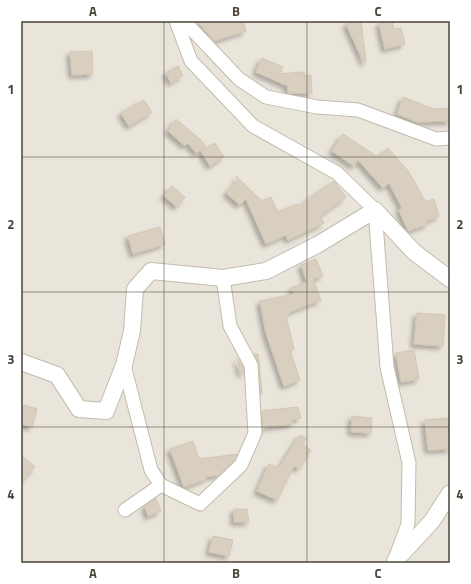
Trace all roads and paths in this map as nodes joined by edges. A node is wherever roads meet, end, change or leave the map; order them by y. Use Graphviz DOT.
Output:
graph roads {
  1 [pos="176,21"];
  2 [pos="184,21"];
  3 [pos="450,138"];
  4 [pos="376,210"];
  5 [pos="223,278"];
  6 [pos="450,279"];
  7 [pos="21,362"];
  8 [pos="124,365"];
  9 [pos="161,485"];
  10 [pos="450,493"];
  11 [pos="125,510"];
  12 [pos="394,562"];
  1 -- 4 [label="street"];
  2 -- 3 [label="street"];
  4 -- 5 [label="street"];
  4 -- 6 [label="street"];
  4 -- 12 [label="street"];
  5 -- 8 [label="street"];
  5 -- 9 [label="street"];
  7 -- 8 [label="street"];
  8 -- 9 [label="street"];
  9 -- 11 [label="street"];
  10 -- 12 [label="street"];
}
